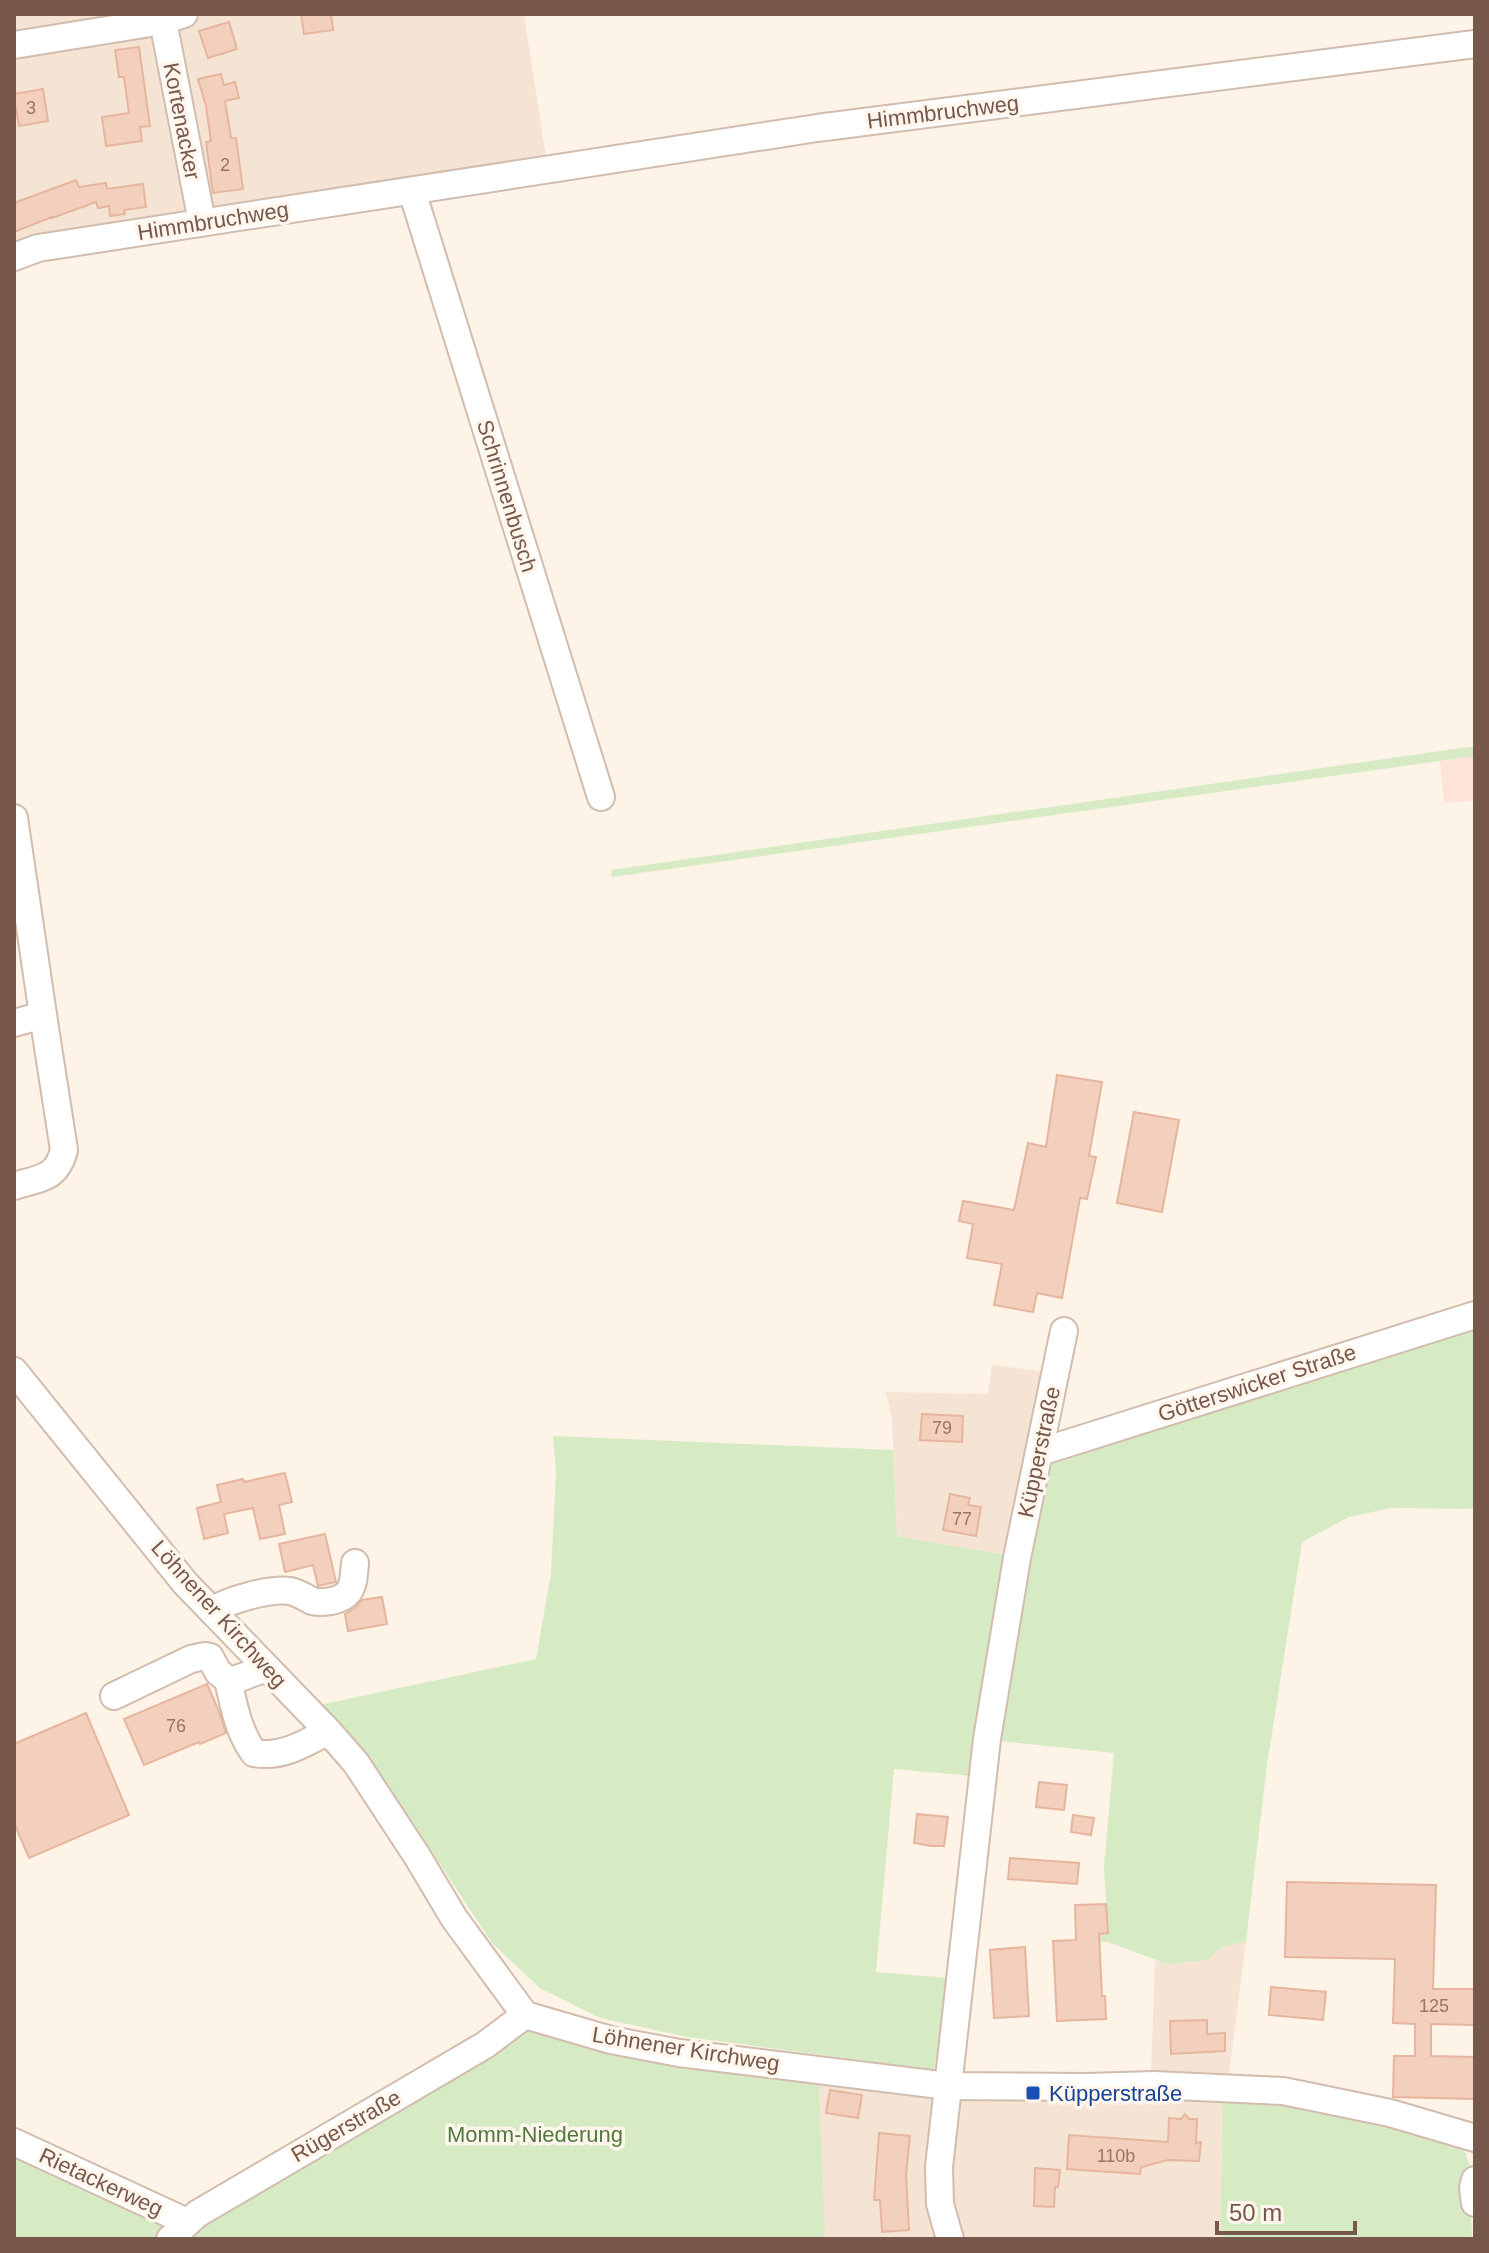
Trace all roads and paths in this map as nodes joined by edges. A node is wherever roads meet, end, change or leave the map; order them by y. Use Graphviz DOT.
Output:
graph roads {
  1 [pos="174,17"];
  2 [pos="1475,44"];
  3 [pos="14,45"];
  4 [pos="413,193"];
  5 [pos="202,222"];
  6 [pos="14,257"];
  7 [pos="601,797"];
  8 [pos="14,818"];
  9 [pos="43,1015"];
  10 [pos="14,1023"];
  11 [pos="14,1186"];
  12 [pos="1475,1315"];
  13 [pos="1064,1331"];
  14 [pos="14,1371"];
  15 [pos="1040,1452"];
  16 [pos="355,1563"];
  17 [pos="212,1611"];
  18 [pos="266,1668"];
  19 [pos="228,1680"];
  20 [pos="114,1696"];
  21 [pos="328,1731"];
  22 [pos="525,2015"];
  23 [pos="948,2086"];
  24 [pos="1475,2138"];
  25 [pos="14,2142"];
  26 [pos="1475,2180"];
  27 [pos="1475,2203"];
  28 [pos="179,2230"];
  29 [pos="950,2239"];
  1 -- 3 [label="street, Kortenacker"];
  1 -- 5 [label="street, Kortenacker"];
  2 -- 4 [label="street, Himmbruchweg"];
  4 -- 5 [label="street, Himmbruchweg"];
  4 -- 7 [label="street, Schrinnenbusch"];
  5 -- 6 [label="street, Himmbruchweg"];
  8 -- 9 [label="street"];
  9 -- 10 [label="street"];
  9 -- 11 [label="street"];
  12 -- 15 [label="street, Götterswicker Straße"];
  13 -- 15 [label="street, Küpperstraße"];
  14 -- 17 [label="street, Löhnener Kirchweg"];
  15 -- 23 [label="street, Küpperstraße"];
  16 -- 17 [label="street"];
  17 -- 18 [label="street, Löhnener Kirchweg"];
  18 -- 19 [label="street"];
  18 -- 21 [label="street, Löhnener Kirchweg"];
  19 -- 20 [label="street"];
  19 -- 21 [label="street"];
  21 -- 22 [label="street, Löhnener Kirchweg"];
  22 -- 23 [label="street, Löhnener Kirchweg"];
  22 -- 28 [label="street, Rügerstraße"];
  23 -- 24 [label="street, Löhnener Kirchweg"];
  23 -- 29 [label="street, Küpperstraße"];
  25 -- 28 [label="street, Rietackerweg"];
  26 -- 27 [label="street"];
}
